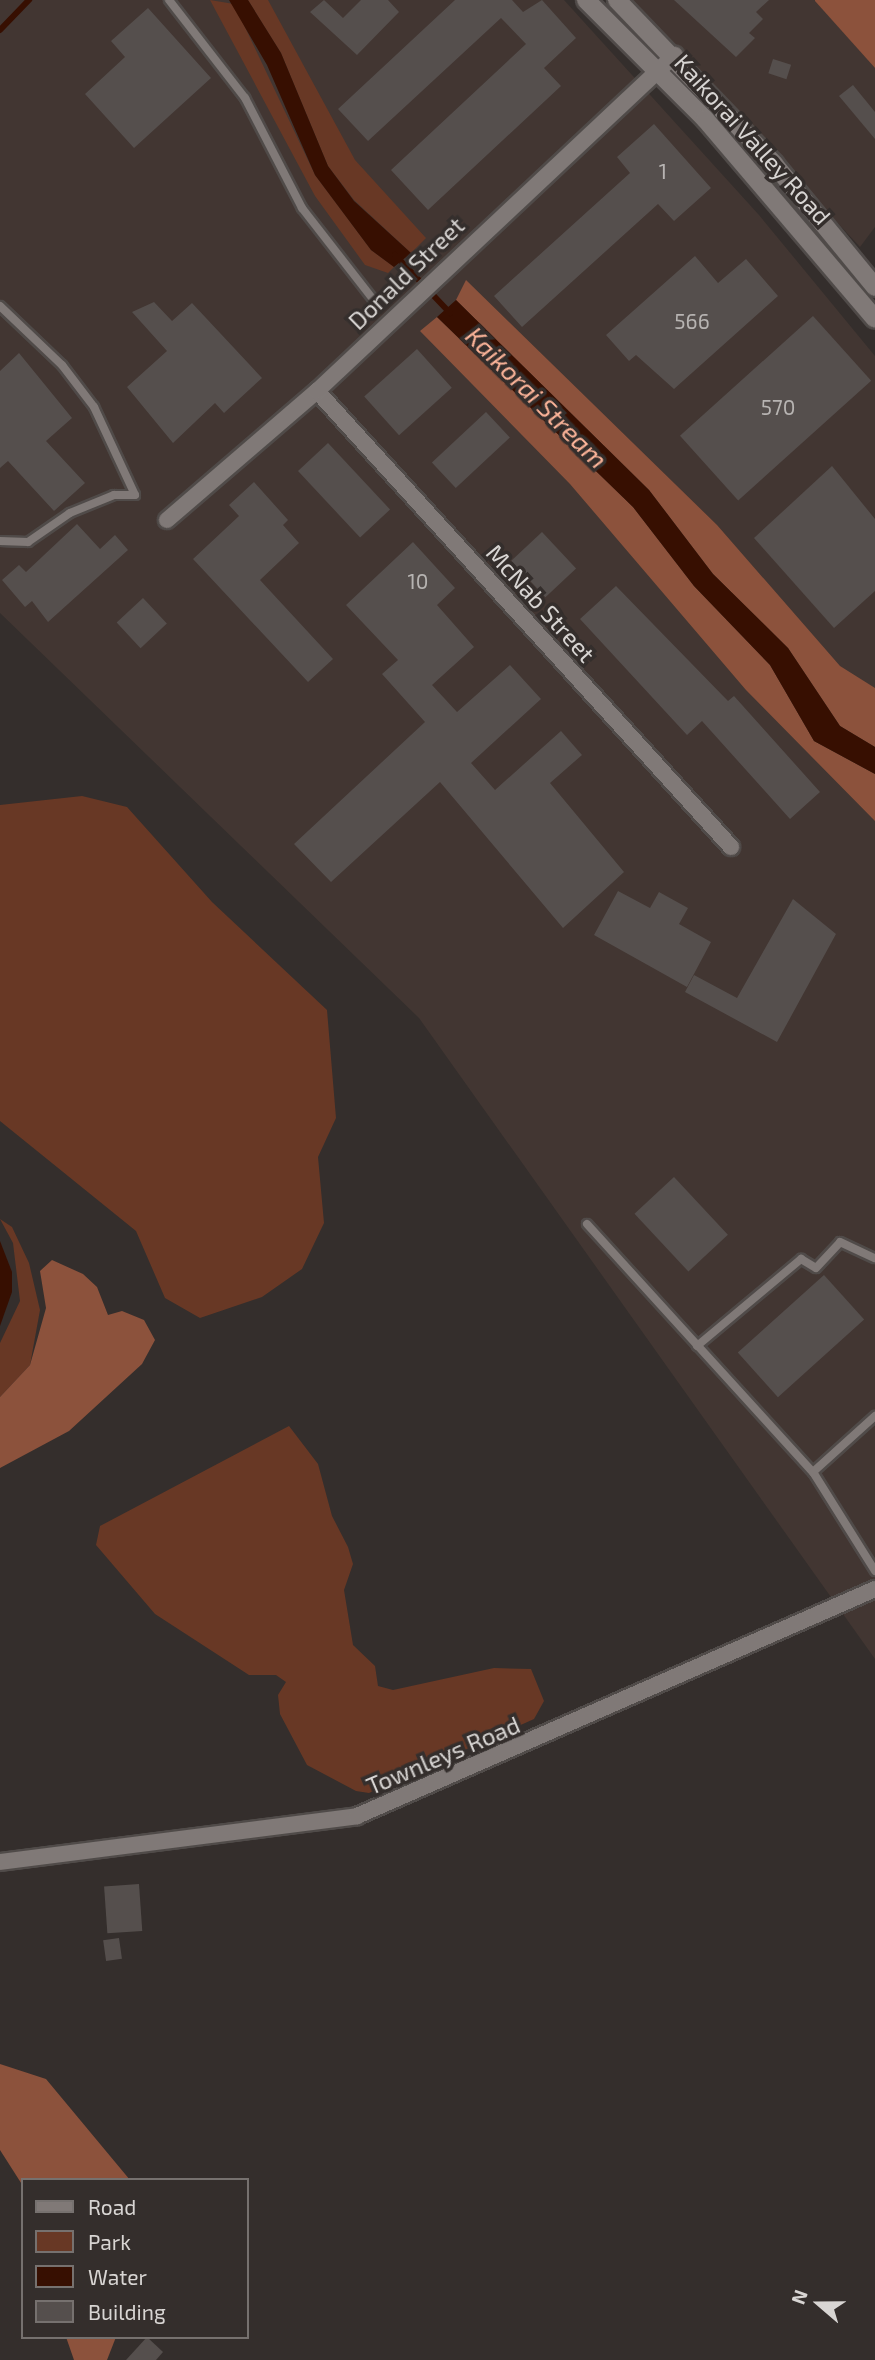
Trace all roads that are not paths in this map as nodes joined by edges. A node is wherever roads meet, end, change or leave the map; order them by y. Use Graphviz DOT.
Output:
graph roads {
  1 [pos="169,0"];
  2 [pos="586,0"];
  3 [pos="617,0"];
  4 [pos="675,55"];
  5 [pos="659,70"];
  6 [pos="875,287"];
  7 [pos="372,298"];
  8 [pos="0,306"];
  9 [pos="875,319"];
  10 [pos="317,391"];
  11 [pos="167,520"];
  12 [pos="0,541"];
  13 [pos="731,847"];
  14 [pos="587,1224"];
  15 [pos="875,1258"];
  16 [pos="697,1346"];
  17 [pos="875,1416"];
  18 [pos="813,1472"];
  19 [pos="875,1571"];
  20 [pos="875,1589"];
  21 [pos="0,1862"];
  1 -- 7 [label="lane"];
  2 -- 5 [label="main road, Kaikorai Valley Road"];
  3 -- 4 [label="main road, Kaikorai Valley Road"];
  4 -- 5 [label="street, Donald Street"];
  4 -- 6 [label="main road, Kaikorai Valley Road"];
  5 -- 9 [label="main road, Kaikorai Valley Road"];
  5 -- 10 [label="street, Donald Street"];
  8 -- 12 [label="lane"];
  10 -- 11 [label="street, Donald Street"];
  10 -- 13 [label="street, McNab Street"];
  14 -- 16 [label="lane"];
  15 -- 16 [label="lane"];
  16 -- 18 [label="lane"];
  17 -- 18 [label="lane"];
  18 -- 19 [label="lane"];
  20 -- 21 [label="street, Townleys Road"];
}
